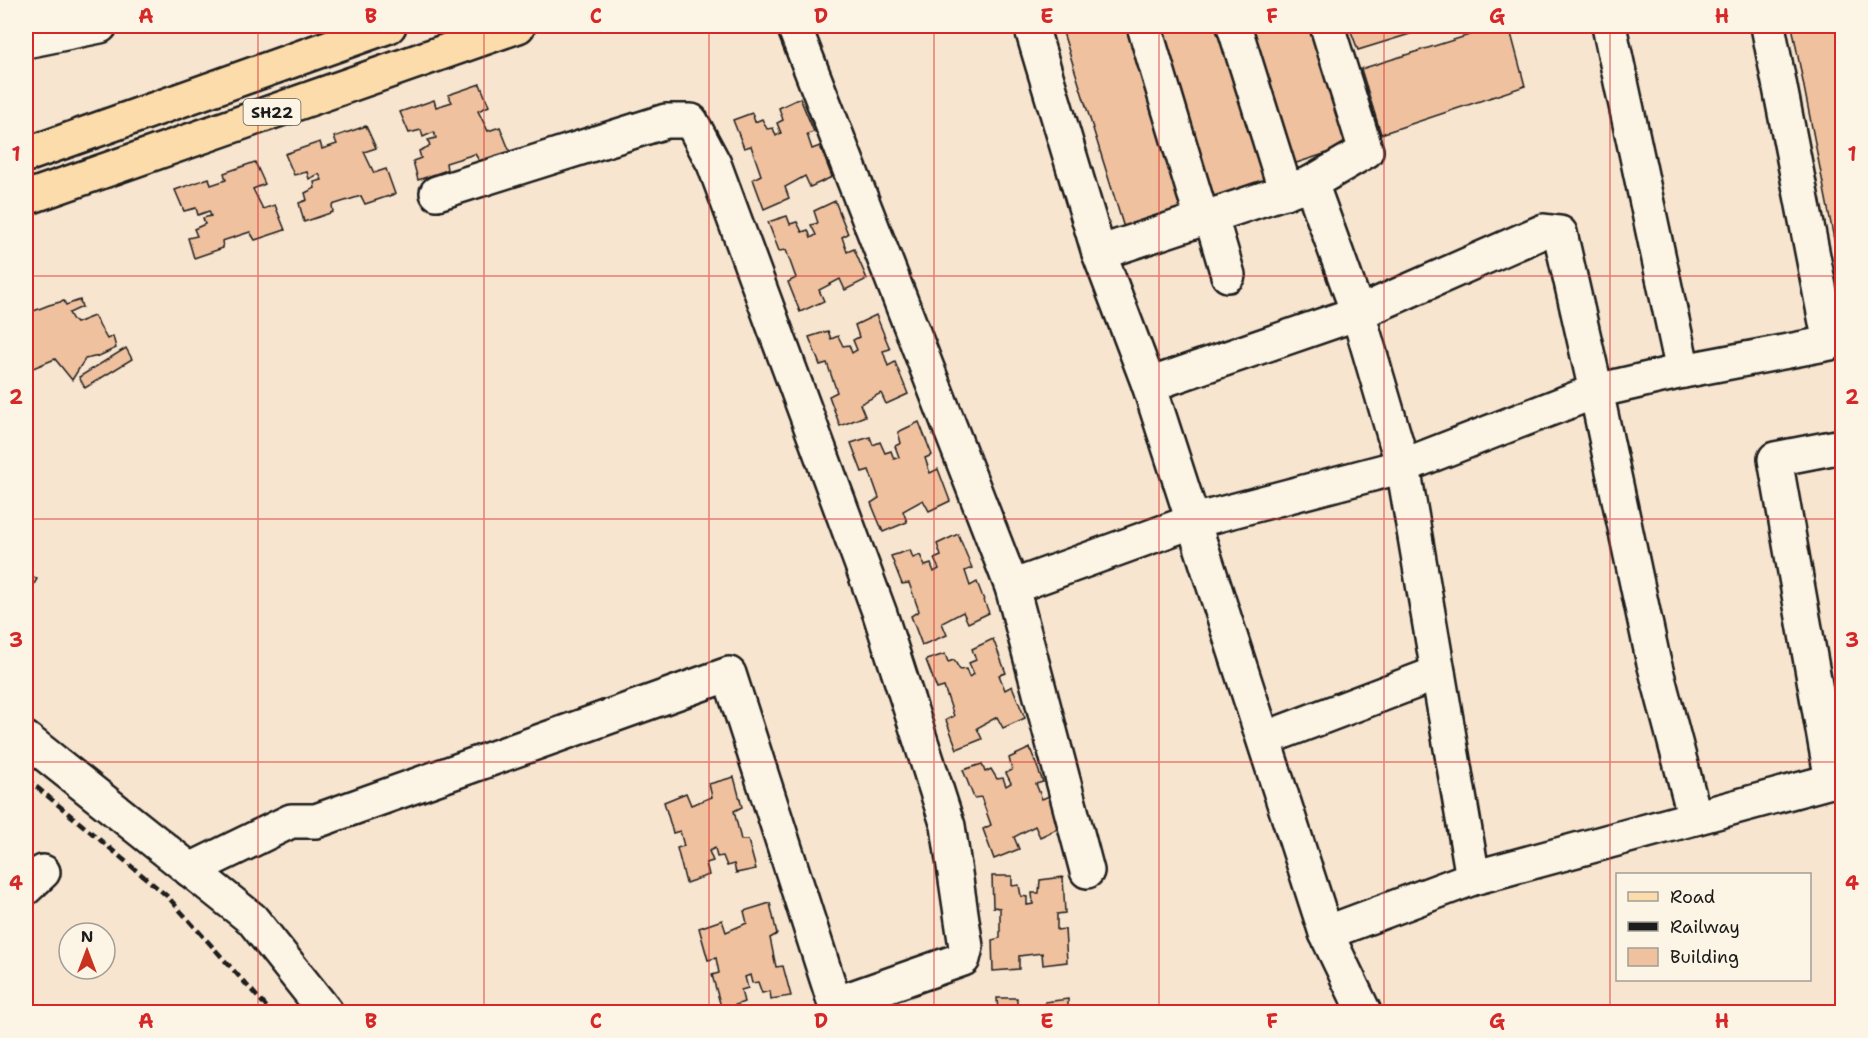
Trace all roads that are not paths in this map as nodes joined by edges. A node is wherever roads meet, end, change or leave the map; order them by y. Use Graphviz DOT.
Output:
graph roads {
  1 [pos="100,26"];
  2 [pos="389,26"];
  3 [pos="518,26"];
  4 [pos="794,26"];
  5 [pos="1031,26"];
  6 [pos="1144,26"];
  7 [pos="1234,26"];
  8 [pos="1327,26"];
  9 [pos="1609,26"];
  10 [pos="1768,26"];
  11 [pos="26,41"];
  12 [pos="26,155"];
  13 [pos="1299,187"];
  14 [pos="437,193"];
  15 [pos="26,198"];
  16 [pos="1206,218"];
  17 [pos="1099,253"];
  18 [pos="1228,275"];
  19 [pos="1358,313"];
  20 [pos="1683,371"];
  21 [pos="1149,385"];
  22 [pos="1596,391"];
  23 [pos="1842,446"];
  24 [pos="1403,466"];
  25 [pos="1194,521"];
  26 [pos="1012,587"];
  27 [pos="1438,673"];
  28 [pos="26,739"];
  29 [pos="1264,739"];
  30 [pos="1837,779"];
  31 [pos="1695,818"];
  32 [pos="190,870"];
  33 [pos="1087,871"];
  34 [pos="1473,879"];
  35 [pos="1326,933"];
  36 [pos="326,1012"];
  37 [pos="1364,1012"];
  1 -- 11 [label="street"];
  2 -- 12 [label="main road, SH22"];
  3 -- 15 [label="main road, SH22"];
  4 -- 26 [label="street"];
  5 -- 17 [label="street"];
  6 -- 16 [label="street"];
  7 -- 13 [label="street"];
  8 -- 13 [label="street"];
  9 -- 20 [label="street"];
  10 -- 20 [label="street"];
  13 -- 16 [label="street"];
  13 -- 19 [label="street"];
  14 -- 32 [label="street"];
  16 -- 17 [label="street"];
  16 -- 18 [label="street"];
  17 -- 21 [label="street"];
  19 -- 21 [label="street"];
  19 -- 22 [label="street"];
  19 -- 24 [label="street"];
  20 -- 22 [label="street"];
  21 -- 25 [label="street"];
  22 -- 24 [label="street"];
  22 -- 31 [label="street"];
  23 -- 30 [label="street"];
  24 -- 25 [label="street"];
  24 -- 27 [label="street"];
  25 -- 26 [label="street"];
  25 -- 29 [label="street"];
  26 -- 33 [label="street"];
  27 -- 29 [label="street"];
  27 -- 34 [label="street"];
  28 -- 32 [label="street"];
  29 -- 35 [label="street"];
  30 -- 31 [label="street"];
  31 -- 34 [label="street"];
  32 -- 36 [label="street"];
  34 -- 35 [label="street"];
  35 -- 37 [label="street"];
}
